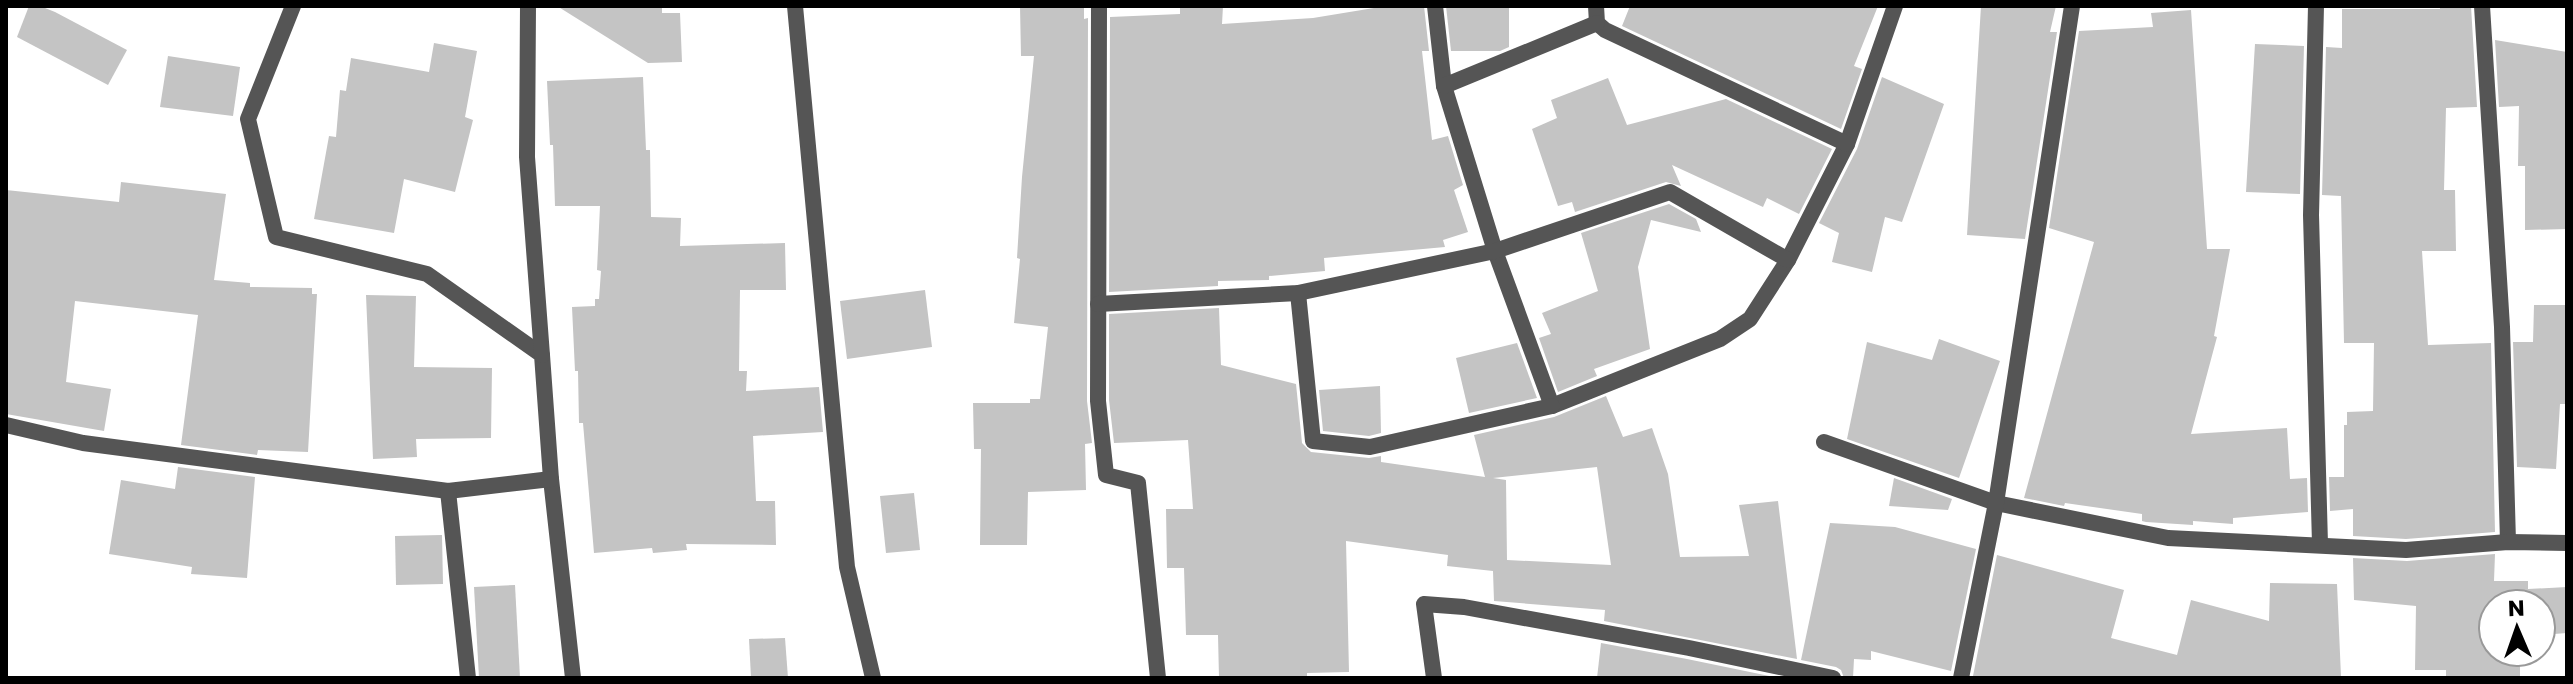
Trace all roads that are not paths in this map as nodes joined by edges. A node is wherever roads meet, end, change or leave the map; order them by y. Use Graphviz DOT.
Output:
graph roads {
  1 [pos="293,6"];
  2 [pos="528,6"];
  3 [pos="795,6"];
  4 [pos="1099,6"];
  5 [pos="1435,6"];
  6 [pos="1596,6"];
  7 [pos="1895,6"];
  8 [pos="2072,6"];
  9 [pos="2316,6"];
  10 [pos="2482,6"];
  11 [pos="1597,23"];
  12 [pos="1444,86"];
  13 [pos="1847,144"];
  14 [pos="1495,251"];
  15 [pos="1788,260"];
  16 [pos="1298,293"];
  17 [pos="1098,304"];
  18 [pos="542,355"];
  19 [pos="1552,406"];
  20 [pos="6,425"];
  21 [pos="1824,442"];
  22 [pos="551,479"];
  23 [pos="448,491"];
  24 [pos="1996,503"];
  25 [pos="2508,542"];
  26 [pos="2567,543"];
  27 [pos="2320,544"];
  28 [pos="468,678"];
  29 [pos="573,678"];
  30 [pos="873,678"];
  31 [pos="1158,678"];
  32 [pos="1434,678"];
  33 [pos="1833,678"];
  34 [pos="1961,678"];
  1 -- 18 [label="street"];
  2 -- 18 [label="street"];
  3 -- 30 [label="street"];
  4 -- 17 [label="street"];
  5 -- 12 [label="street"];
  6 -- 11 [label="street"];
  7 -- 13 [label="street"];
  8 -- 24 [label="street"];
  9 -- 27 [label="street"];
  10 -- 25 [label="street"];
  11 -- 12 [label="street"];
  11 -- 13 [label="street"];
  12 -- 14 [label="street"];
  13 -- 15 [label="street"];
  14 -- 15 [label="street"];
  14 -- 16 [label="street"];
  14 -- 19 [label="street"];
  15 -- 19 [label="street"];
  16 -- 17 [label="street"];
  16 -- 19 [label="street"];
  17 -- 31 [label="street"];
  18 -- 22 [label="street"];
  20 -- 23 [label="street"];
  21 -- 24 [label="street"];
  22 -- 23 [label="street"];
  22 -- 29 [label="street"];
  23 -- 28 [label="street"];
  24 -- 27 [label="street"];
  24 -- 34 [label="street"];
  25 -- 26 [label="street"];
  25 -- 27 [label="street"];
  32 -- 33 [label="street"];
}
